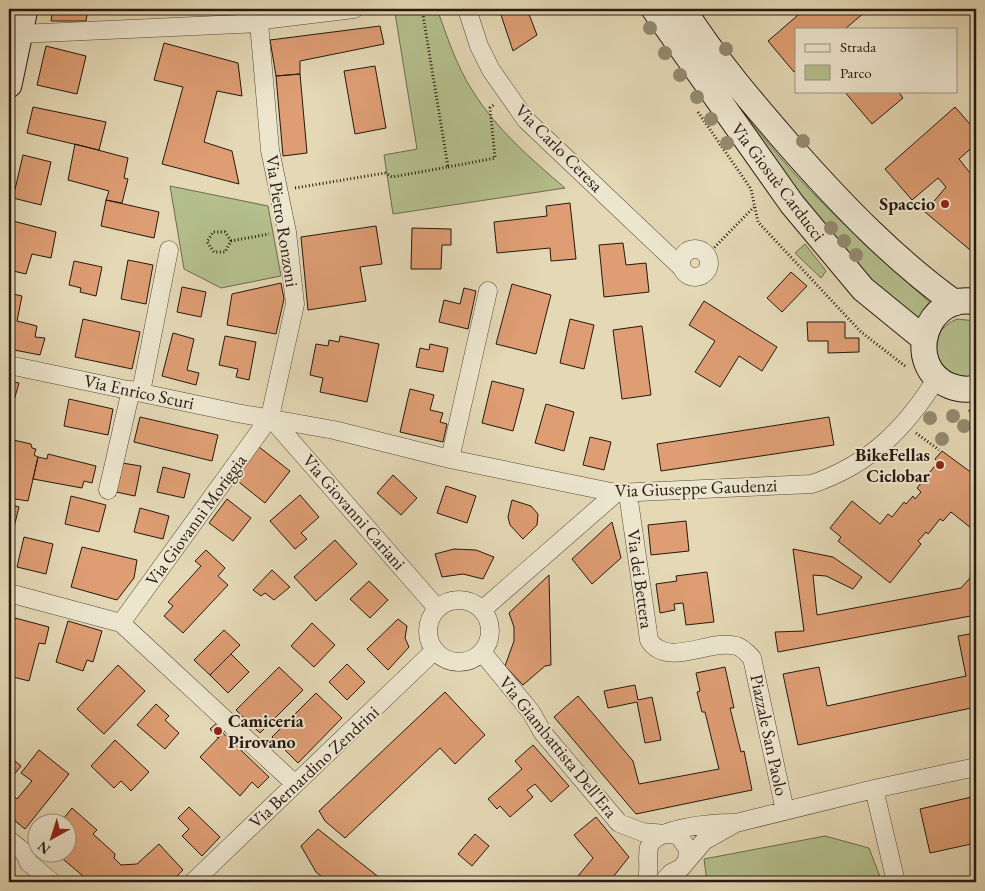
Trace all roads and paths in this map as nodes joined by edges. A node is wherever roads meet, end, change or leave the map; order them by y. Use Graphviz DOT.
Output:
graph roads {
  1 [pos="25,9"];
  2 [pos="354,9"];
  3 [pos="422,9"];
  4 [pos="467,9"];
  5 [pos="654,9"];
  6 [pos="683,9"];
  7 [pos="260,17"];
  8 [pos="19,34"];
  9 [pos="10,70"];
  10 [pos="506,94"];
  11 [pos="448,167"];
  12 [pos="279,190"];
  13 [pos="754,207"];
  14 [pos="286,232"];
  15 [pos="231,241"];
  16 [pos="170,250"];
  17 [pos="707,255"];
  18 [pos="488,291"];
  19 [pos="966,302"];
  20 [pos="923,338"];
  21 [pos="9,365"];
  22 [pos="936,378"];
  23 [pos="976,388"];
  24 [pos="136,391"];
  25 [pos="270,417"];
  26 [pos="904,424"];
  27 [pos="939,450"];
  28 [pos="450,459"];
  29 [pos="108,490"];
  30 [pos="622,493"];
  31 [pos="9,593"];
  32 [pos="437,608"];
  33 [pos="482,610"];
  34 [pos="121,623"];
  35 [pos="434,651"];
  36 [pos="482,652"];
  37 [pos="752,658"];
  38 [pos="976,767"];
  39 [pos="295,784"];
  40 [pos="874,789"];
  41 [pos="785,811"];
  42 [pos="736,823"];
  43 [pos="666,833"];
  44 [pos="9,840"];
  45 [pos="650,859"];
  46 [pos="687,860"];
  47 [pos="667,877"];
  48 [pos="52,882"];
  49 [pos="193,882"];
  50 [pos="646,882"];
  51 [pos="896,882"];
  1 -- 8 [label="main road"];
  2 -- 7 [label="street"];
  3 -- 11 [label="path"];
  4 -- 10 [label="street, Via Carlo Ceresa"];
  5 -- 20 [label="main road, Via Giosuè Carducci"];
  6 -- 19 [label="main road, Via Giosuè Carducci"];
  7 -- 8 [label="street"];
  7 -- 12 [label="street, Via Pietro Ronzoni"];
  8 -- 9 [label="main road"];
  10 -- 11 [label="path"];
  10 -- 17 [label="street, Via Carlo Ceresa"];
  11 -- 12 [label="path"];
  12 -- 14 [label="street, Via Pietro Ronzoni"];
  13 -- 17 [label="path"];
  14 -- 15 [label="path"];
  14 -- 25 [label="street, Via Pietro Ronzoni"];
  15 -- 15 [label="path"];
  16 -- 24 [label="street"];
  18 -- 28 [label="street"];
  19 -- 20 [label="main road, Via Giosuè Carducci"];
  20 -- 22 [label="main road"];
  21 -- 24 [label="street, Via Enrico Scuri"];
  22 -- 23 [label="main road"];
  22 -- 26 [label="street, Via Giuseppe Gaudenzi"];
  24 -- 25 [label="street, Via Enrico Scuri"];
  24 -- 29 [label="street"];
  25 -- 28 [label="street, Via Giuseppe Gaudenzi"];
  25 -- 32 [label="street, Via Giovanni Cariani"];
  25 -- 34 [label="street, Via Giovanni Moriggia"];
  26 -- 27 [label="path"];
  26 -- 30 [label="street, Via Giuseppe Gaudenzi"];
  28 -- 30 [label="street, Via Giuseppe Gaudenzi"];
  30 -- 33 [label="street"];
  30 -- 37 [label="street, Via dei Bettera"];
  31 -- 34 [label="street"];
  32 -- 33 [label="street"];
  32 -- 35 [label="street"];
  33 -- 36 [label="street"];
  34 -- 39 [label="street"];
  35 -- 36 [label="street"];
  35 -- 39 [label="street, Via Bernardino Zendrini"];
  36 -- 43 [label="street, Via Giambattista Dell'Era"];
  37 -- 41 [label="street, Piazzale San Paolo"];
  38 -- 40 [label="street, Piazzale San Paolo"];
  39 -- 49 [label="street, Via Bernardino Zendrini"];
  40 -- 41 [label="street, Piazzale San Paolo"];
  40 -- 51 [label="street"];
  41 -- 42 [label="street, Piazzale San Paolo"];
  42 -- 43 [label="street, Piazzale San Paolo"];
  42 -- 46 [label="street, Piazzale San Paolo"];
  43 -- 45 [label="street"];
  43 -- 46 [label="street"];
  44 -- 48 [label="street"];
  45 -- 47 [label="street"];
  45 -- 50 [label="street"];
  46 -- 47 [label="street, Piazzale San Paolo"];
}
